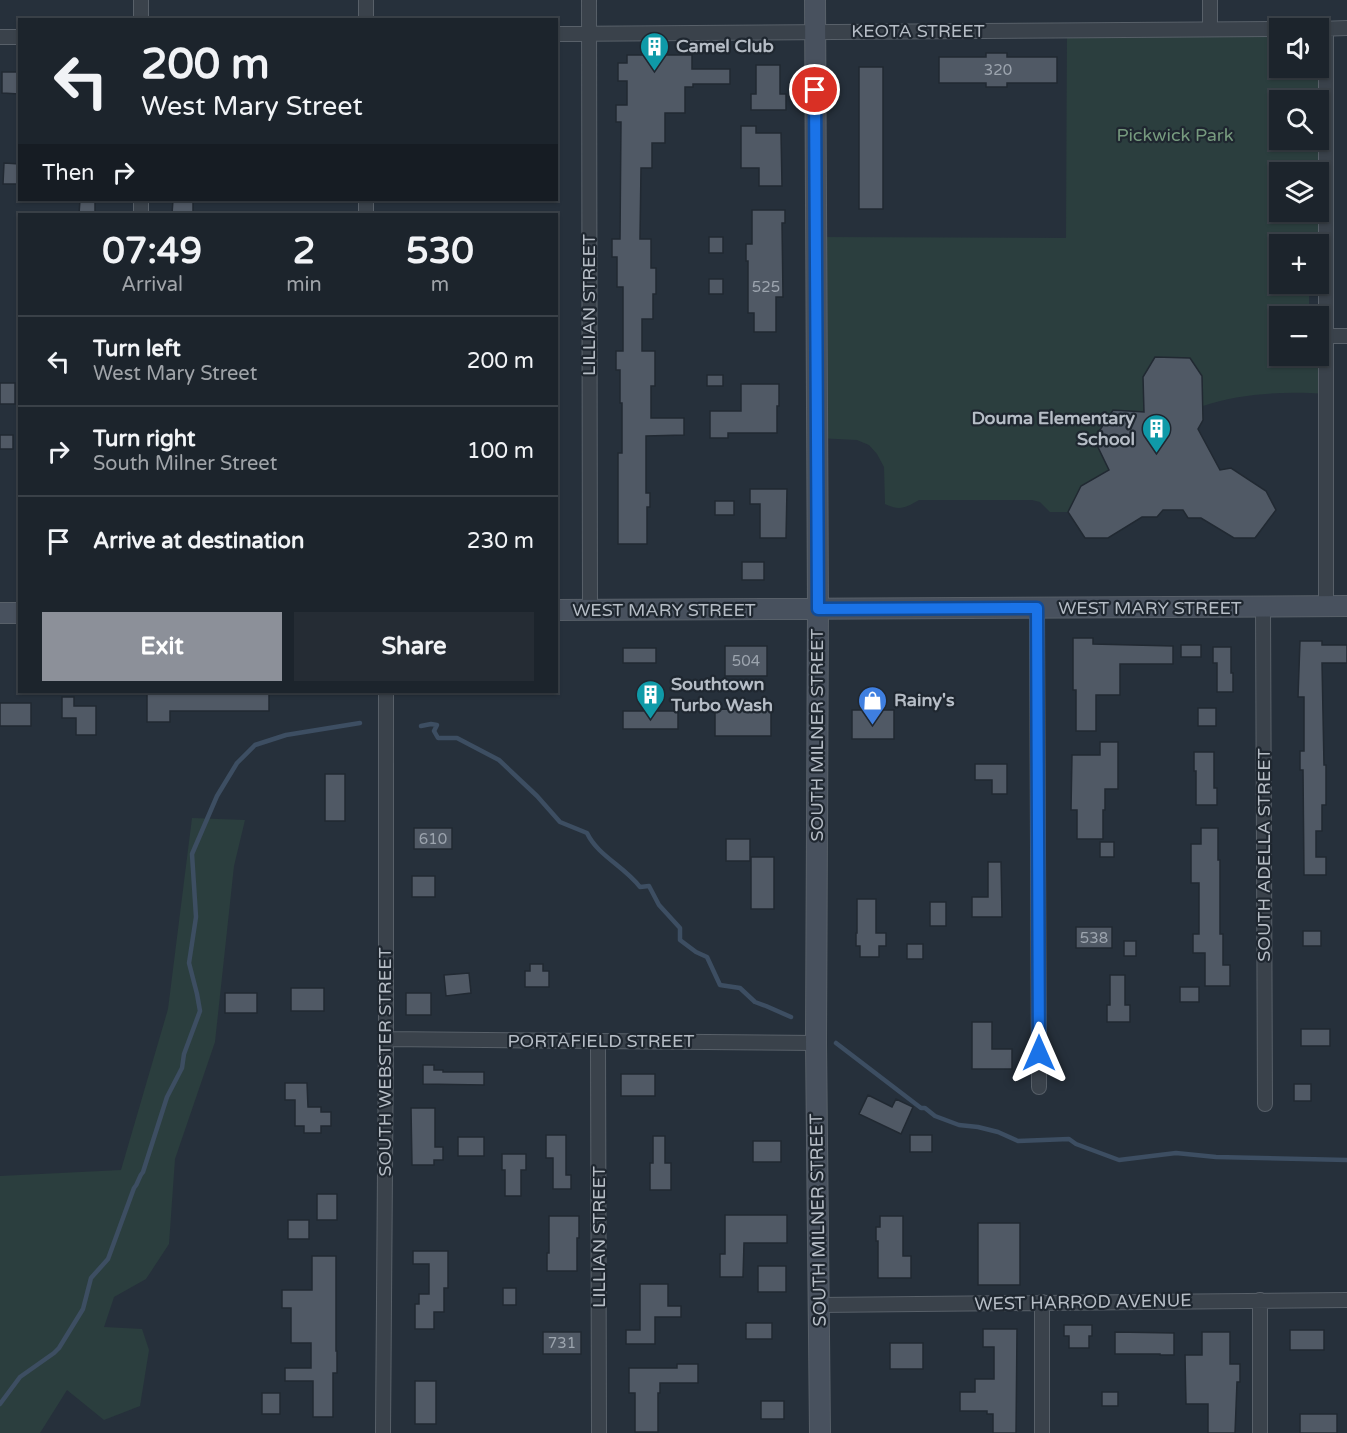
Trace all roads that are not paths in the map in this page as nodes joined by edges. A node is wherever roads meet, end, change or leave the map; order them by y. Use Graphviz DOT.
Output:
graph roads {
  1 [pos="141,0"];
  2 [pos="366,0"];
  3 [pos="589,0"];
  4 [pos="815,0"];
  5 [pos="1210,0"];
  6 [pos="141,18"];
  7 [pos="366,18"];
  8 [pos="1347,28"];
  9 [pos="1210,29"];
  10 [pos="1269,29"];
  11 [pos="1329,29"];
  12 [pos="815,32"];
  13 [pos="558,33"];
  14 [pos="589,33"];
  15 [pos="0,37"];
  16 [pos="18,37"];
  17 [pos="1322,78"];
  18 [pos="1325,306"];
  19 [pos="1329,336"];
  20 [pos="1347,336"];
  21 [pos="1325,366"];
  22 [pos="1347,606"];
  23 [pos="1263,607"];
  24 [pos="1326,607"];
  25 [pos="1037,608"];
  26 [pos="818,609"];
  27 [pos="558,610"];
  28 [pos="590,610"];
  29 [pos="0,613"];
  30 [pos="18,613"];
  31 [pos="387,693"];
  32 [pos="386,1039"];
  33 [pos="598,1041"];
  34 [pos="816,1043"];
  35 [pos="1039,1087"];
  36 [pos="1265,1104"];
  37 [pos="1260,1300"];
  38 [pos="1347,1300"];
  39 [pos="1042,1302"];
  40 [pos="819,1305"];
  41 [pos="382,1433"];
  42 [pos="599,1433"];
  43 [pos="820,1433"];
  44 [pos="1042,1433"];
  45 [pos="1260,1433"];
  1 -- 6 [label="street"];
  2 -- 7 [label="street"];
  3 -- 14 [label="street, LILLIAN STREET"];
  4 -- 12 [label="main road, SOUTH MILNER STREET"];
  5 -- 9 [label="street"];
  8 -- 11 [label="street"];
  9 -- 10 [label="street, KEOTA STREET"];
  9 -- 12 [label="street, KEOTA STREET"];
  12 -- 14 [label="street, KEOTA STREET"];
  12 -- 26 [label="main road, SOUTH MILNER STREET"];
  13 -- 14 [label="street, KEOTA STREET"];
  14 -- 28 [label="street, LILLIAN STREET"];
  15 -- 16 [label="street"];
  17 -- 18 [label="street"];
  19 -- 20 [label="street"];
  21 -- 24 [label="street"];
  22 -- 24 [label="main road, WEST MARY STREET"];
  23 -- 24 [label="main road, WEST MARY STREET"];
  23 -- 25 [label="main road, WEST MARY STREET"];
  23 -- 36 [label="street, SOUTH ADELLA STREET"];
  25 -- 26 [label="main road, WEST MARY STREET"];
  25 -- 35 [label="street"];
  26 -- 28 [label="main road, WEST MARY STREET"];
  26 -- 34 [label="main road, SOUTH MILNER STREET"];
  27 -- 28 [label="main road, WEST MARY STREET"];
  29 -- 30 [label="main road"];
  31 -- 32 [label="street, SOUTH WEBSTER STREET"];
  32 -- 33 [label="street, PORTAFIELD STREET"];
  32 -- 41 [label="street, SOUTH WEBSTER STREET"];
  33 -- 34 [label="street, PORTAFIELD STREET"];
  33 -- 42 [label="street, LILLIAN STREET"];
  34 -- 40 [label="main road, SOUTH MILNER STREET"];
  37 -- 38 [label="street, WEST HARROD AVENUE"];
  37 -- 39 [label="street, WEST HARROD AVENUE"];
  37 -- 45 [label="street"];
  39 -- 40 [label="street, WEST HARROD AVENUE"];
  39 -- 44 [label="street"];
  40 -- 43 [label="main road, SOUTH MILNER STREET"];
}
